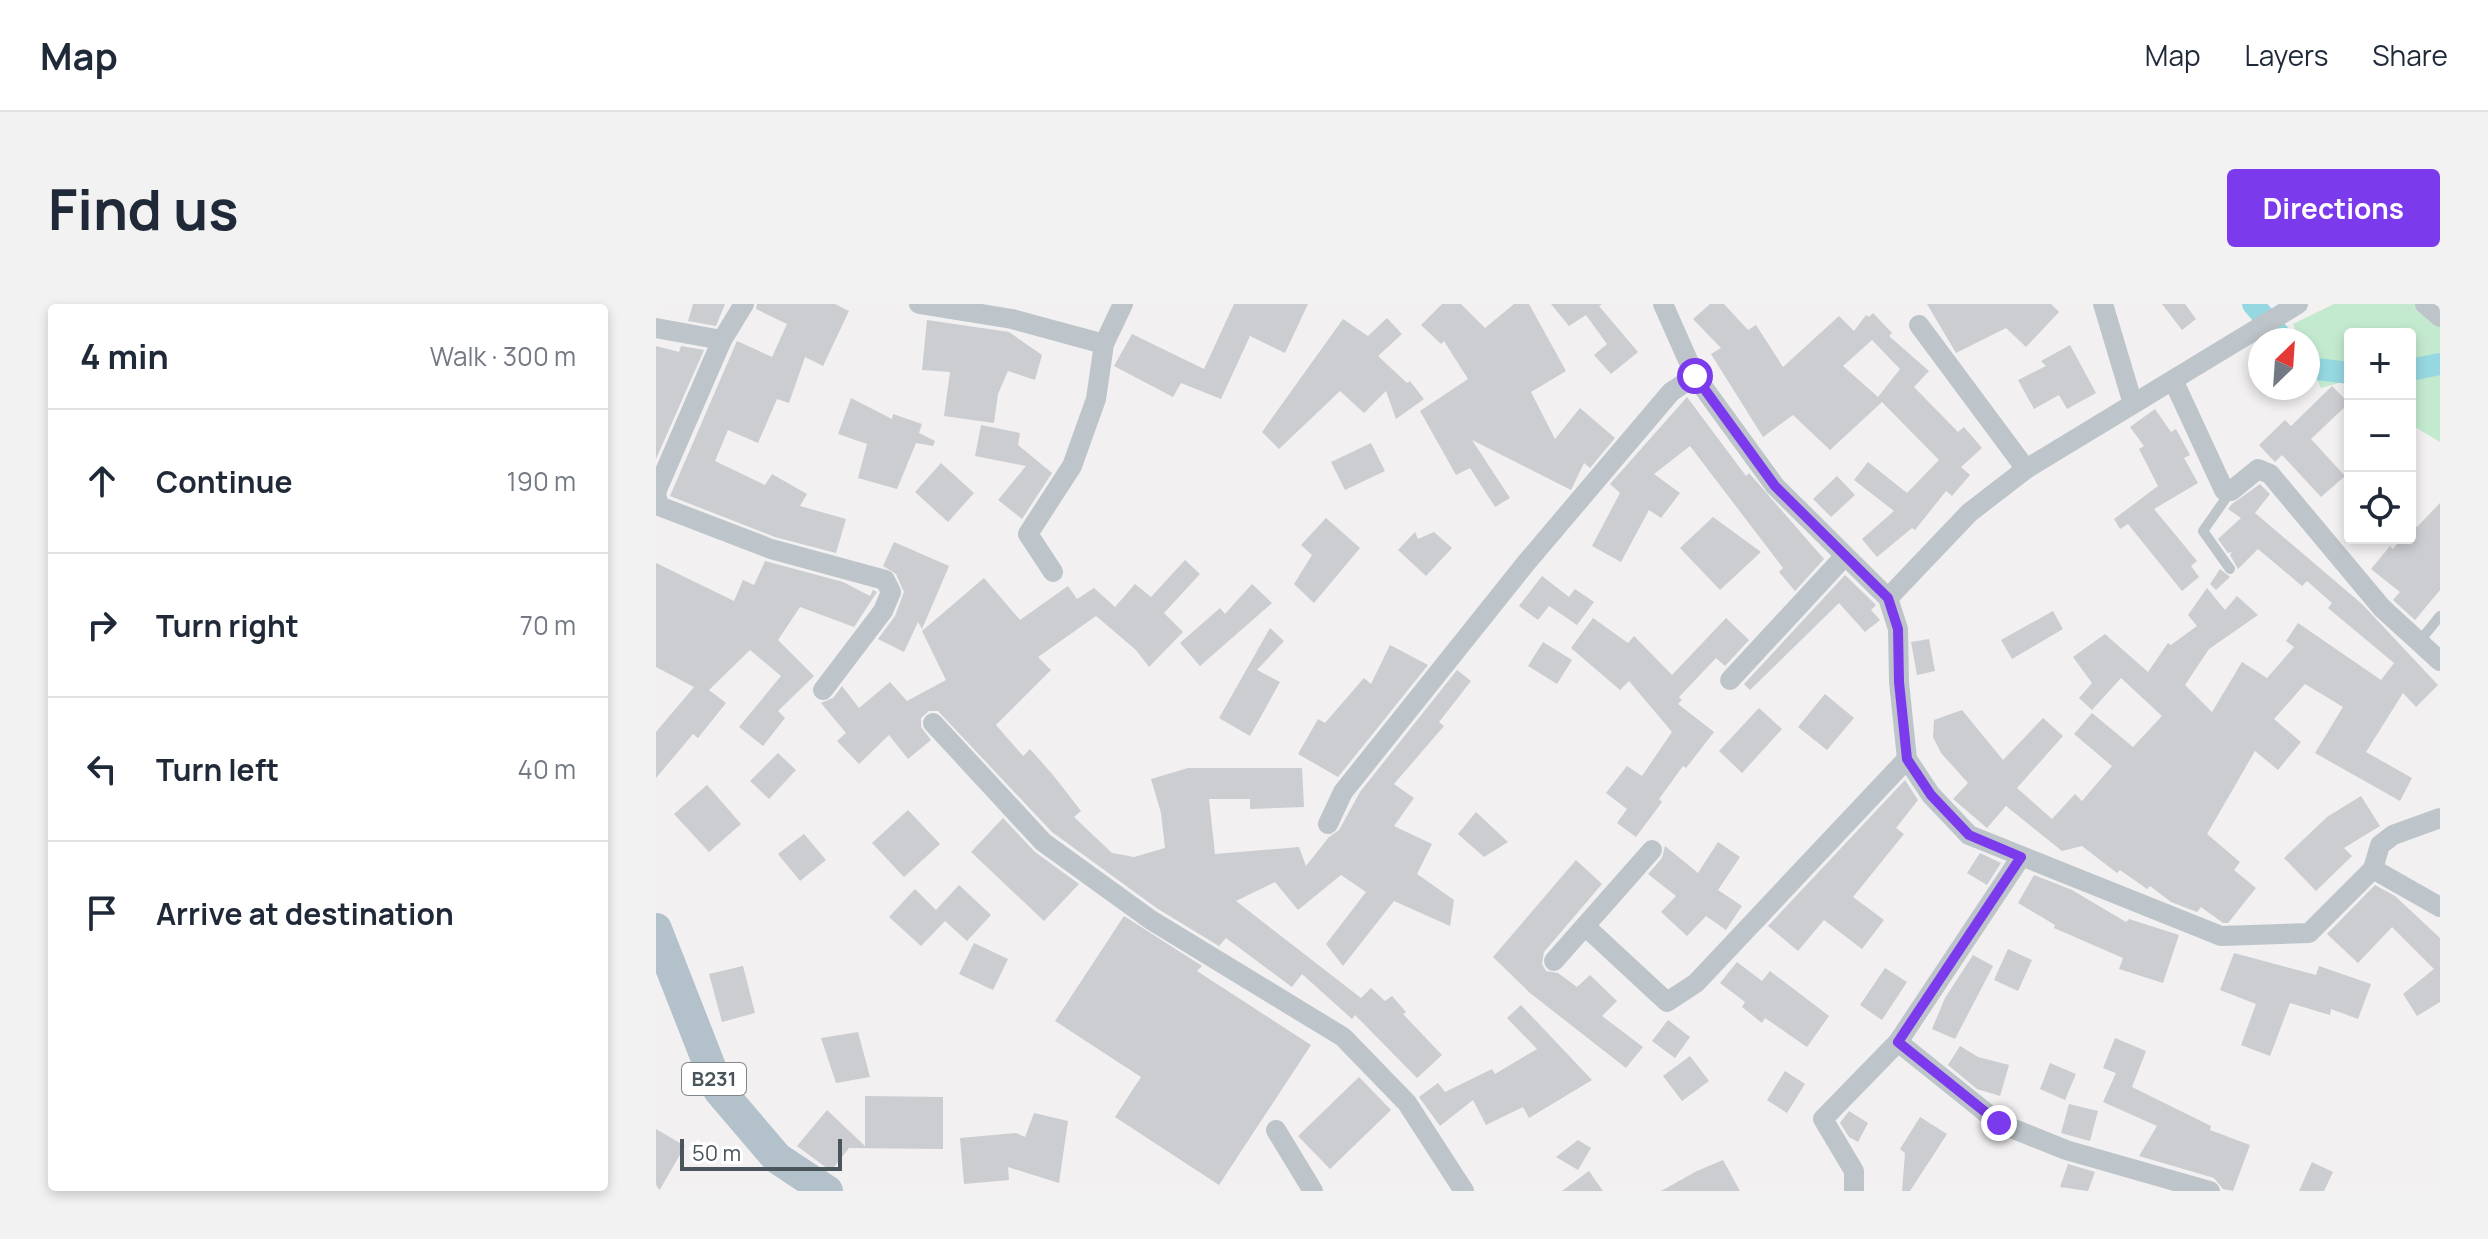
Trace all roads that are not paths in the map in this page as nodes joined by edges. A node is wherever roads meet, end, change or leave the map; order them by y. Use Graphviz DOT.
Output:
graph roads {
  1 [pos="744,304"];
  2 [pos="919,304"];
  3 [pos="1123,304"];
  4 [pos="1663,304"];
  5 [pos="2103,304"];
  6 [pos="2298,304"];
  7 [pos="2425,304"];
  8 [pos="2440,317"];
  9 [pos="1919,325"];
  10 [pos="656,328"];
  11 [pos="722,340"];
  12 [pos="1104,344"];
  13 [pos="1695,376"];
  14 [pos="2174,382"];
  15 [pos="2133,404"];
  16 [pos="2026,469"];
  17 [pos="2231,491"];
  18 [pos="656,493"];
  19 [pos="1843,558"];
  20 [pos="2230,569"];
  21 [pos="1053,572"];
  22 [pos="1888,598"];
  23 [pos="2440,616"];
  24 [pos="2419,642"];
  25 [pos="2440,661"];
  26 [pos="1730,680"];
  27 [pos="823,690"];
  28 [pos="933,723"];
  29 [pos="1907,759"];
  30 [pos="2440,818"];
  31 [pos="1328,824"];
  32 [pos="1652,850"];
  33 [pos="2021,857"];
  34 [pos="2373,869"];
  35 [pos="2440,907"];
  36 [pos="1585,926"];
  37 [pos="656,929"];
  38 [pos="1554,961"];
  39 [pos="1898,1042"];
  40 [pos="1276,1130"];
  41 [pos="827,1191"];
  42 [pos="1313,1191"];
  43 [pos="1464,1191"];
  44 [pos="1854,1191"];
  45 [pos="2210,1191"];
  1 -- 11 [label="street"];
  2 -- 12 [label="street"];
  3 -- 12 [label="street"];
  4 -- 13 [label="street"];
  5 -- 15 [label="street"];
  6 -- 14 [label="street"];
  7 -- 8 [label="street"];
  9 -- 16 [label="street"];
  10 -- 11 [label="street"];
  11 -- 18 [label="street"];
  12 -- 21 [label="street"];
  13 -- 19 [label="street"];
  13 -- 31 [label="street"];
  14 -- 15 [label="street"];
  14 -- 17 [label="street"];
  15 -- 16 [label="street"];
  16 -- 22 [label="street"];
  17 -- 20 [label="lane"];
  17 -- 24 [label="street"];
  18 -- 27 [label="street"];
  19 -- 22 [label="street"];
  19 -- 26 [label="street"];
  22 -- 29 [label="street"];
  23 -- 24 [label="lane"];
  24 -- 25 [label="street"];
  28 -- 43 [label="street"];
  29 -- 33 [label="street"];
  29 -- 36 [label="street"];
  30 -- 34 [label="street"];
  32 -- 36 [label="street"];
  33 -- 34 [label="street"];
  33 -- 39 [label="street"];
  34 -- 35 [label="street"];
  36 -- 38 [label="street"];
  37 -- 41 [label="main road, B231"];
  39 -- 44 [label="street"];
  39 -- 45 [label="street"];
  40 -- 42 [label="street"];
}
